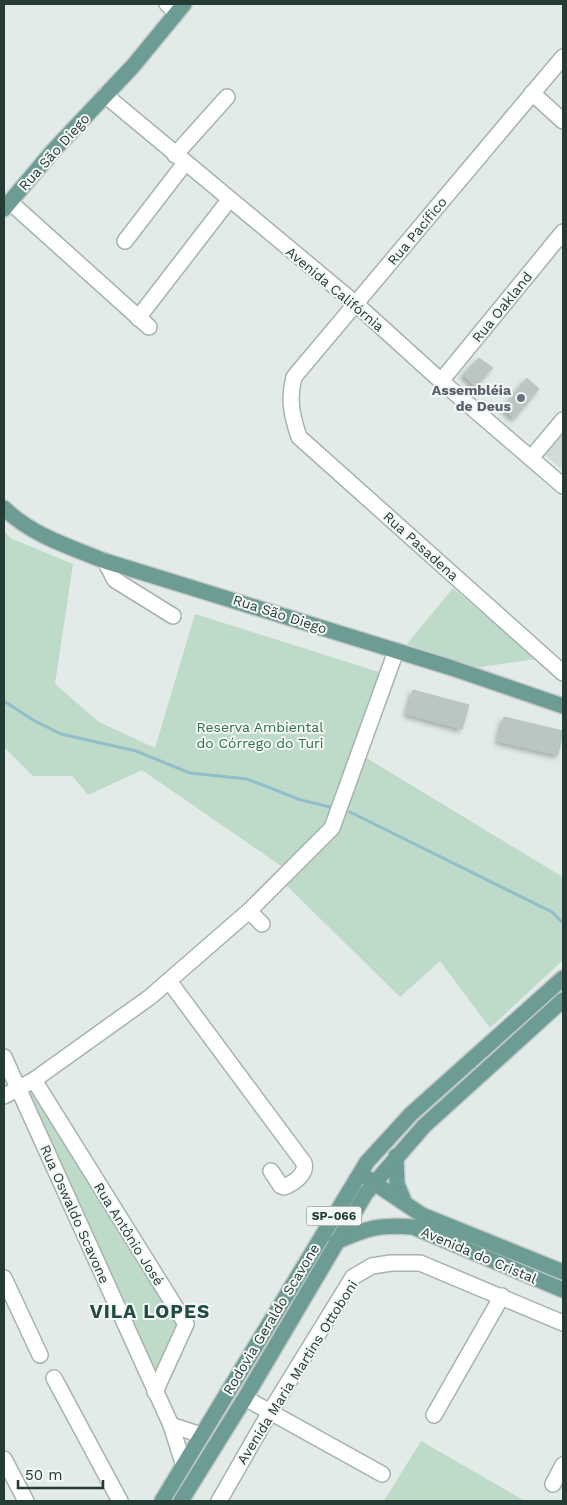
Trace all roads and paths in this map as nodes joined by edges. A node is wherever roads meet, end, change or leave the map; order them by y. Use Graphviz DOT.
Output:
graph roads {
  1 [pos="175,7"];
  2 [pos="563,58"];
  3 [pos="532,93"];
  4 [pos="105,95"];
  5 [pos="227,97"];
  6 [pos="563,121"];
  7 [pos="180,159"];
  8 [pos="228,200"];
  9 [pos="7,205"];
  10 [pos="563,232"];
  11 [pos="125,241"];
  12 [pos="356,304"];
  13 [pos="441,381"];
  14 [pos="291,412"];
  15 [pos="563,420"];
  16 [pos="531,458"];
  17 [pos="563,486"];
  18 [pos="4,508"];
  19 [pos="105,561"];
  20 [pos="173,616"];
  21 [pos="396,651"];
  22 [pos="563,673"];
  23 [pos="563,706"];
  24 [pos="249,912"];
  25 [pos="262,924"];
  26 [pos="563,978"];
  27 [pos="169,981"];
  28 [pos="563,1000"];
  29 [pos="4,1057"];
  30 [pos="34,1080"];
  31 [pos="19,1090"];
  32 [pos="4,1096"];
  33 [pos="396,1156"];
  34 [pos="270,1171"];
  35 [pos="359,1174"];
  36 [pos="375,1183"];
  37 [pos="404,1201"];
  38 [pos="336,1242"];
  39 [pos="563,1272"];
  40 [pos="4,1278"];
  41 [pos="563,1290"];
  42 [pos="502,1296"];
  43 [pos="563,1323"];
  44 [pos="40,1355"];
  45 [pos="54,1378"];
  46 [pos="155,1392"];
  47 [pos="245,1398"];
  48 [pos="270,1412"];
  49 [pos="434,1415"];
  50 [pos="171,1425"];
  51 [pos="201,1435"];
  52 [pos="4,1459"];
  53 [pos="183,1463"];
  54 [pos="563,1465"];
  55 [pos="382,1474"];
  56 [pos="554,1484"];
  57 [pos="20,1498"];
  58 [pos="120,1501"];
  59 [pos="162,1501"];
  60 [pos="181,1501"];
  61 [pos="219,1501"];
  1 -- 4 [label="main road, Rua São Diego"];
  2 -- 3 [label="street, Rua Pacífico"];
  3 -- 6 [label="street"];
  3 -- 12 [label="street, Rua Pacífico"];
  4 -- 7 [label="street, Avenida Califórnia"];
  4 -- 9 [label="main road, Rua São Diego"];
  5 -- 7 [label="street"];
  7 -- 8 [label="street, Avenida Califórnia"];
  7 -- 11 [label="street"];
  8 -- 9 [label="street"];
  8 -- 12 [label="street, Avenida Califórnia"];
  10 -- 13 [label="street, Rua Oakland"];
  12 -- 13 [label="street, Avenida Califórnia"];
  12 -- 14 [label="street, Rua Pacífico"];
  13 -- 16 [label="street, Avenida Califórnia"];
  14 -- 22 [label="street, Rua Pasadena"];
  15 -- 16 [label="street"];
  16 -- 17 [label="street, Avenida Califórnia"];
  18 -- 19 [label="main road, Rua São Diego"];
  19 -- 20 [label="street"];
  19 -- 21 [label="main road, Rua São Diego"];
  21 -- 23 [label="main road, Rua São Diego"];
  21 -- 24 [label="street"];
  24 -- 25 [label="street"];
  24 -- 27 [label="street"];
  26 -- 35 [label="main road, Rodovia Geraldo Scavone / SP-066"];
  27 -- 30 [label="street"];
  27 -- 34 [label="street"];
  28 -- 33 [label="main road, Rodovia Geraldo Scavone / SP-066"];
  29 -- 31 [label="street, Rua Oswaldo Scavone"];
  30 -- 31 [label="street"];
  30 -- 46 [label="street, Rua Antônio José"];
  31 -- 32 [label="street"];
  31 -- 46 [label="street, Rua Oswaldo Scavone"];
  33 -- 36 [label="main road, Rodovia Geraldo Scavone / SP-066"];
  33 -- 37 [label="main road"];
  35 -- 36 [label="main road, Avenida do Cristal"];
  35 -- 51 [label="main road, Rodovia Geraldo Scavone / SP-066"];
  36 -- 37 [label="main road, Avenida do Cristal"];
  36 -- 38 [label="main road, Rodovia Geraldo Scavone / SP-066"];
  37 -- 39 [label="main road, Avenida do Cristal"];
  38 -- 41 [label="main road, Avenida do Cristal"];
  38 -- 47 [label="main road, Rodovia Geraldo Scavone / SP-066"];
  40 -- 44 [label="street"];
  42 -- 43 [label="street, Avenida Maria Martins Ottoboni"];
  42 -- 48 [label="street, Avenida Maria Martins Ottoboni"];
  42 -- 49 [label="street"];
  45 -- 58 [label="street"];
  46 -- 50 [label="street, Rua Oswaldo Scavone"];
  47 -- 48 [label="street"];
  47 -- 60 [label="main road, Rodovia Geraldo Scavone / SP-066"];
  48 -- 55 [label="street"];
  48 -- 61 [label="street, Avenida Maria Martins Ottoboni"];
  50 -- 51 [label="street"];
  50 -- 53 [label="street, Rua Oswaldo Scavone"];
  51 -- 53 [label="main road, Rodovia Geraldo Scavone / SP-066"];
  52 -- 57 [label="street"];
  53 -- 59 [label="main road, Rodovia Geraldo Scavone / SP-066"];
  54 -- 56 [label="street"];
}
